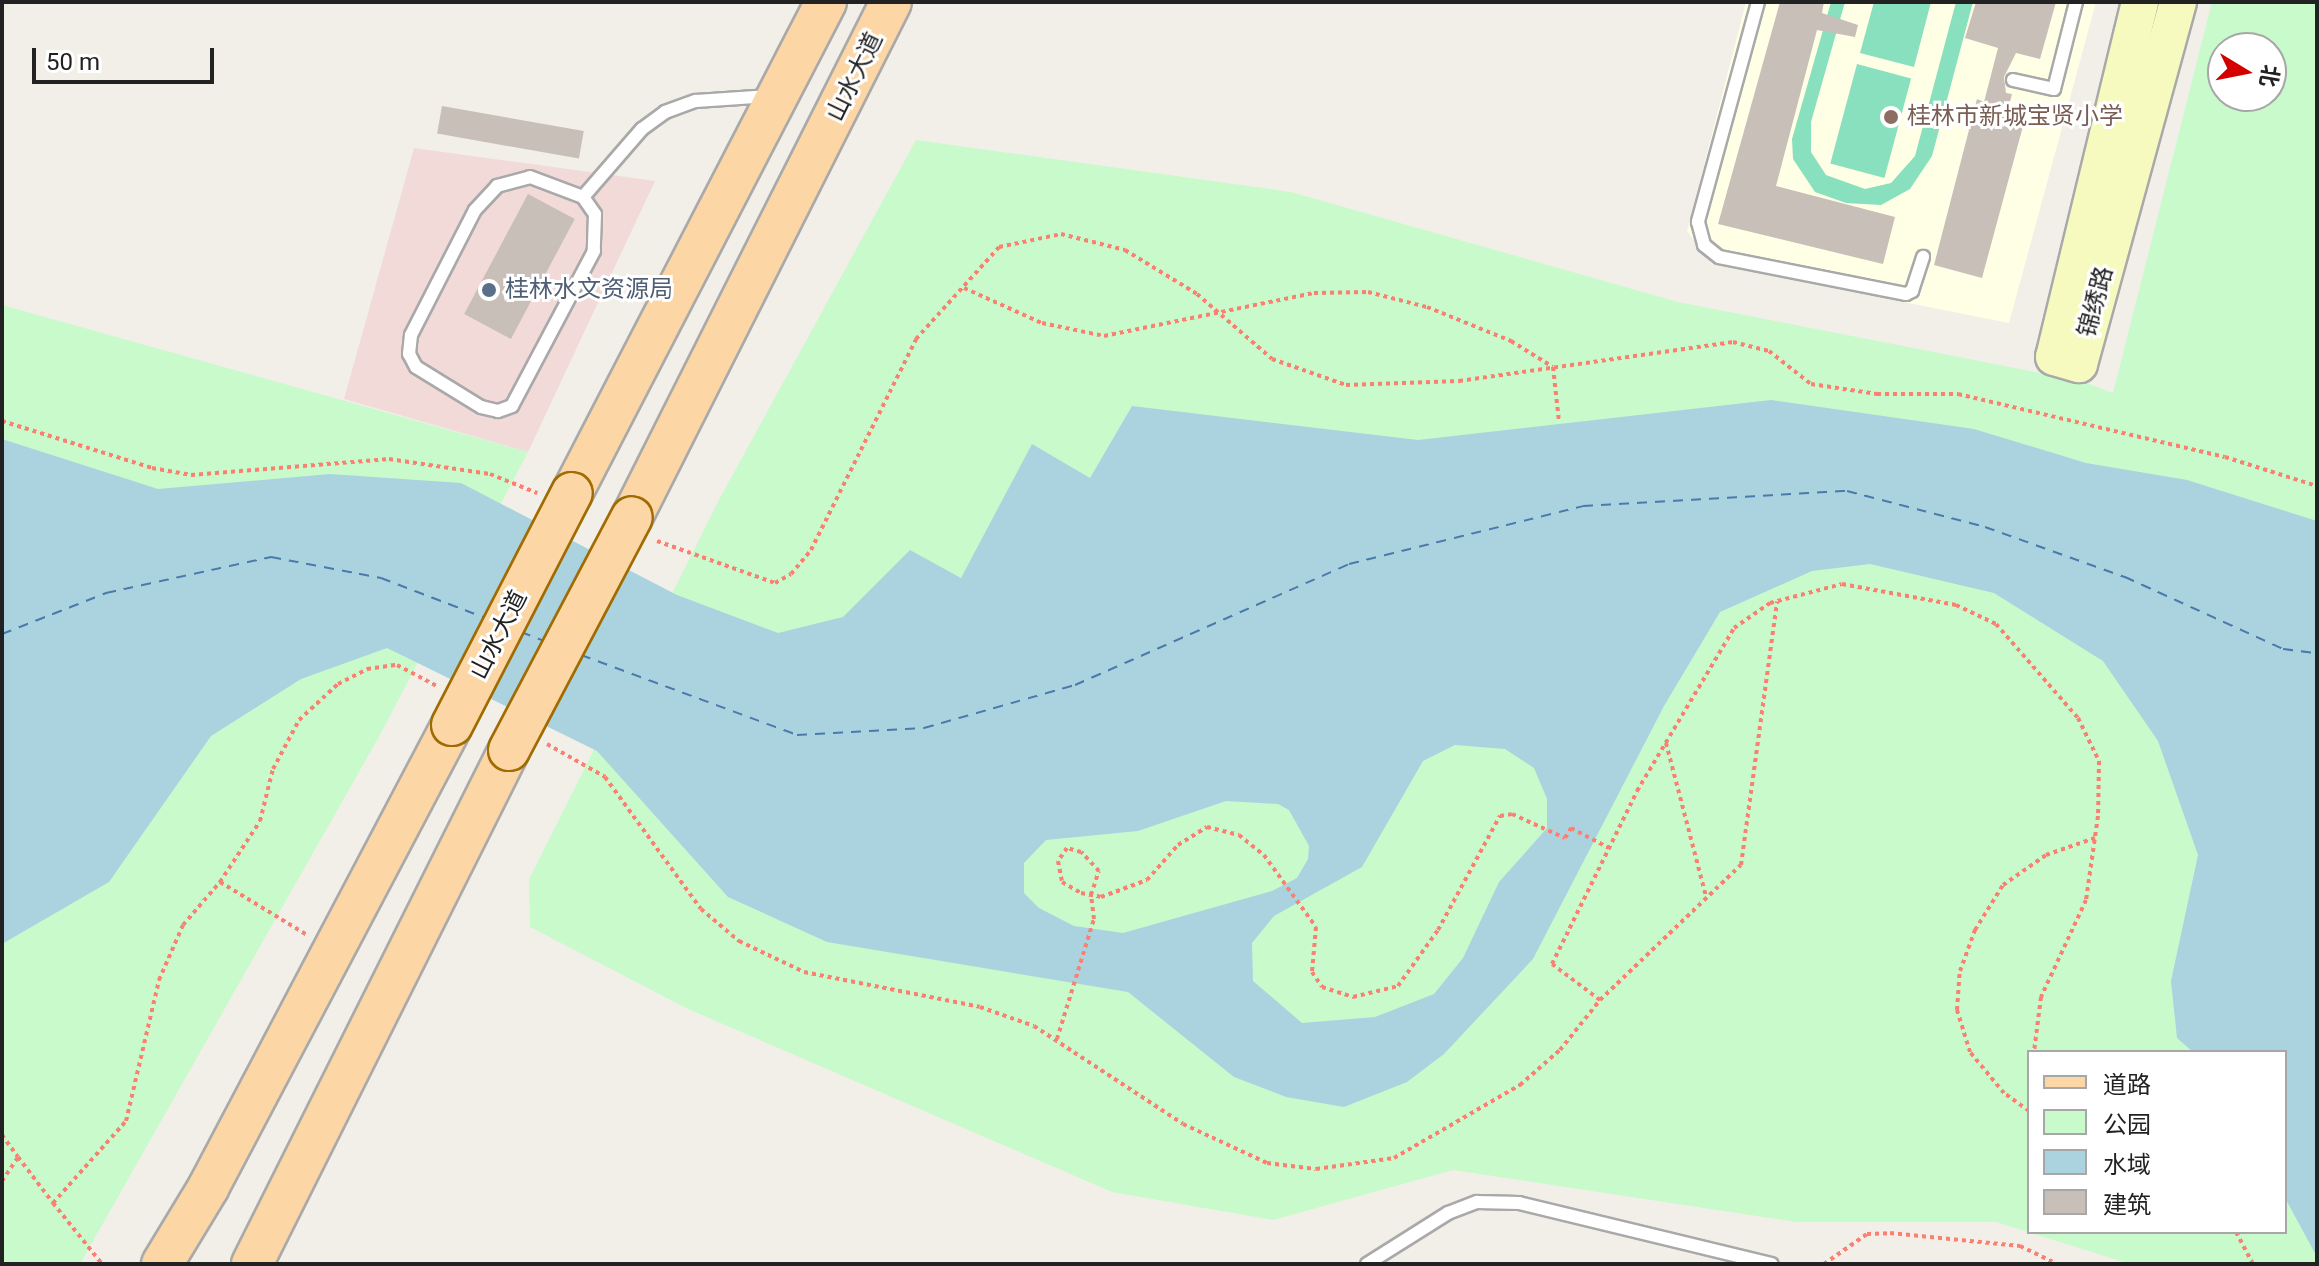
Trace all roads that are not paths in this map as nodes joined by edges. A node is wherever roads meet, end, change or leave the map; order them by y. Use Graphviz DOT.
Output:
graph roads {
  1 [pos="826,2"];
  2 [pos="891,2"];
  3 [pos="1758,2"];
  4 [pos="2076,2"];
  5 [pos="2140,2"];
  6 [pos="2178,2"];
  7 [pos="2013,80"];
  8 [pos="781,95"];
  9 [pos="583,197"];
  10 [pos="1923,257"];
  11 [pos="162,1264"];
  12 [pos="252,1264"];
  13 [pos="1367,1264"];
  14 [pos="1772,1264"];
  1 -- 8 [label="main road, 山水大道"];
  2 -- 12 [label="main road, 山水大道, bridge"];
  3 -- 10 [label="lane"];
  4 -- 7 [label="lane"];
  5 -- 6 [label="street, 锦绣路"];
  8 -- 9 [label="lane"];
  8 -- 11 [label="main road, 山水大道, bridge"];
  9 -- 9 [label="lane"];
  13 -- 14 [label="lane"];
}
